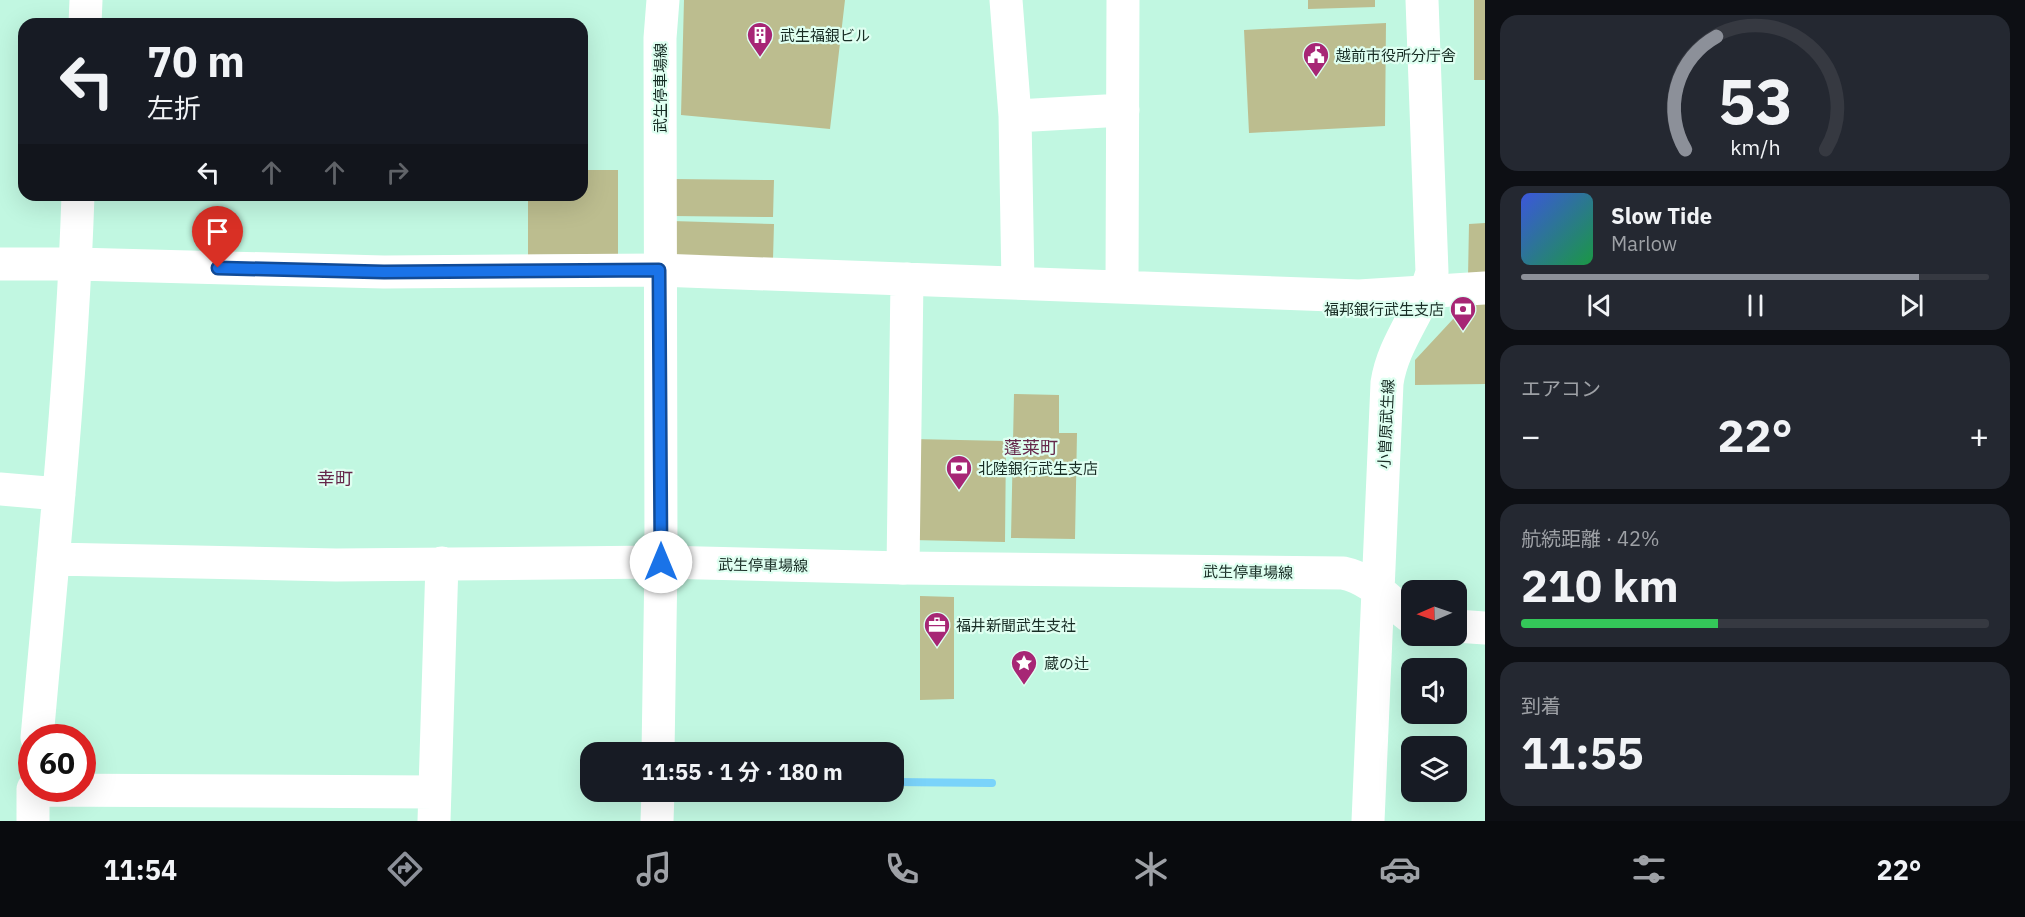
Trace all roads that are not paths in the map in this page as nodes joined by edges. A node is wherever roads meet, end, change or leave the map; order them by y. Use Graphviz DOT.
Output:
graph roads {
  1 [pos="86,0"];
  2 [pos="663,0"];
  3 [pos="1006,0"];
  4 [pos="1123,0"];
  5 [pos="1422,0"];
  6 [pos="85,18"];
  7 [pos="1123,110"];
  8 [pos="1015,117"];
  9 [pos="78,201"];
  10 [pos="0,264"];
  11 [pos="76,264"];
  12 [pos="659,270"];
  13 [pos="907,279"];
  14 [pos="1018,283"];
  15 [pos="1122,287"];
  16 [pos="1485,288"];
  17 [pos="1427,292"];
  18 [pos="0,489"];
  19 [pos="59,494"];
  20 [pos="53,559"];
  21 [pos="661,562"];
  22 [pos="441,563"];
  23 [pos="903,568"];
  24 [pos="1379,590"];
  25 [pos="1401,609"];
  26 [pos="1467,627"];
  27 [pos="1485,628"];
  28 [pos="39,724"];
  29 [pos="658,742"];
  30 [pos="96,792"];
  31 [pos="33,802"];
  32 [pos="658,802"];
  33 [pos="434,806"];
  34 [pos="33,821"];
  35 [pos="657,821"];
  36 [pos="1368,821"];
  1 -- 6 [label="street"];
  2 -- 12 [label="street, 武生停車場線"];
  3 -- 8 [label="street"];
  4 -- 7 [label="street"];
  5 -- 17 [label="street, 小曽原武生線"];
  7 -- 8 [label="street"];
  7 -- 15 [label="street"];
  8 -- 14 [label="street"];
  9 -- 11 [label="street"];
  10 -- 11 [label="street"];
  11 -- 12 [label="street"];
  11 -- 19 [label="street"];
  12 -- 13 [label="street"];
  12 -- 21 [label="street, 武生停車場線"];
  13 -- 14 [label="street"];
  13 -- 23 [label="street"];
  14 -- 15 [label="street"];
  15 -- 17 [label="street"];
  16 -- 17 [label="street"];
  17 -- 24 [label="street, 小曽原武生線"];
  18 -- 19 [label="street"];
  19 -- 20 [label="street"];
  20 -- 22 [label="street"];
  20 -- 28 [label="street"];
  21 -- 22 [label="street"];
  21 -- 23 [label="street, 武生停車場線"];
  21 -- 29 [label="street"];
  22 -- 33 [label="street"];
  23 -- 24 [label="street, 武生停車場線"];
  24 -- 25 [label="street, 武生停車場線"];
  24 -- 36 [label="street, 小曽原武生線"];
  26 -- 27 [label="street"];
  30 -- 33 [label="street"];
  31 -- 34 [label="street"];
  32 -- 35 [label="street"];
}
